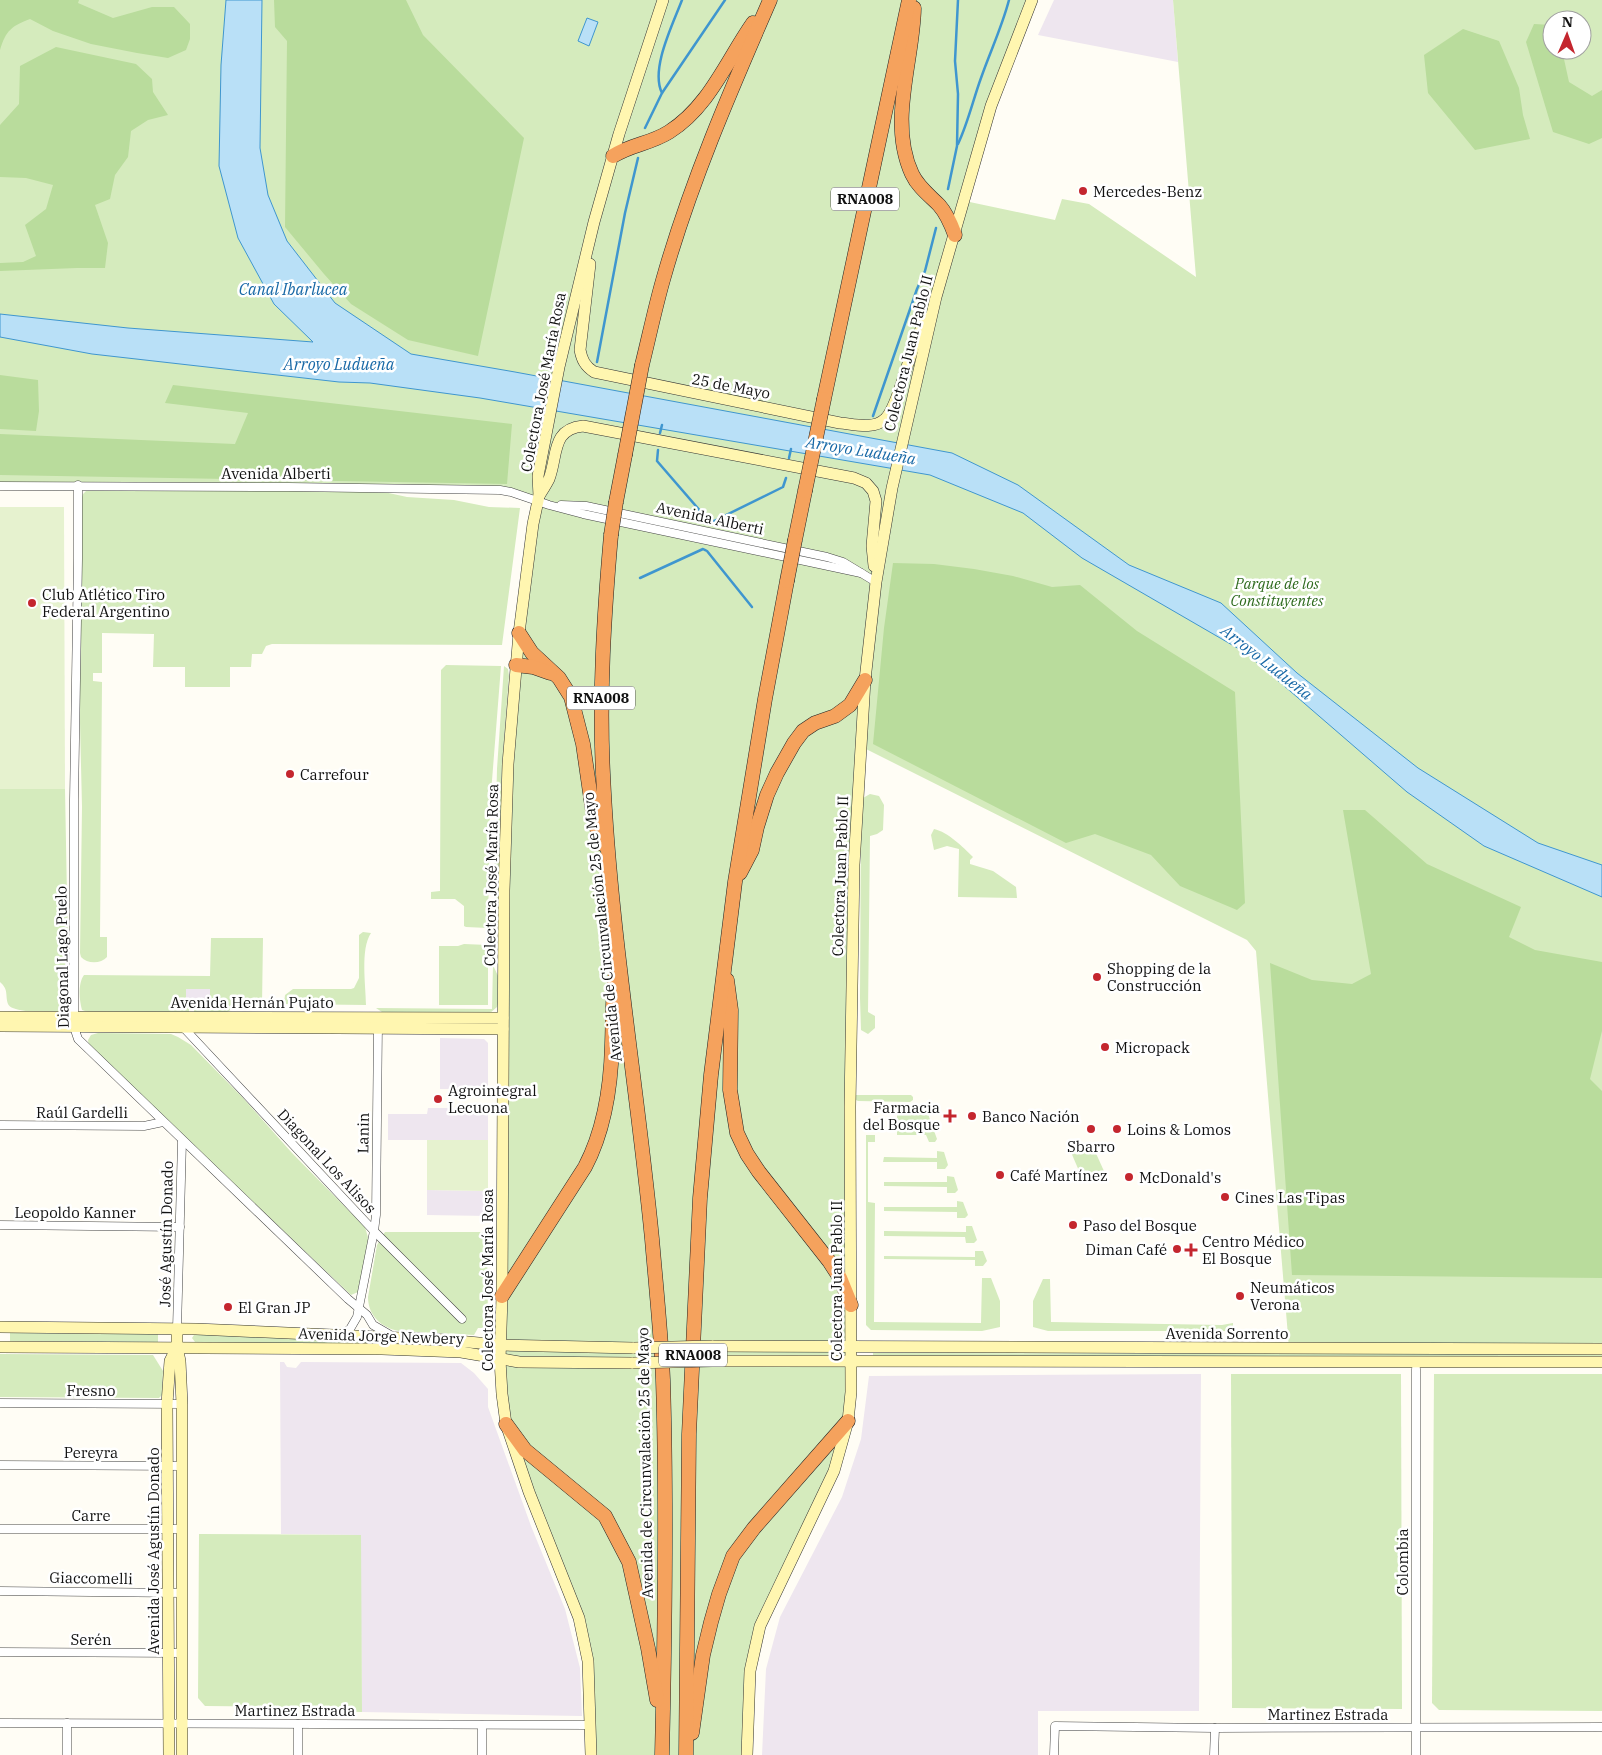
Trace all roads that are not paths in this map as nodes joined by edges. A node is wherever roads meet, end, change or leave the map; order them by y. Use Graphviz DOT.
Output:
graph roads {
  1 [pos="663,0"];
  2 [pos="769,0"];
  3 [pos="909,0"];
  4 [pos="914,0"];
  5 [pos="1032,0"];
  6 [pos="613,156"];
  7 [pos="594,222"];
  8 [pos="955,235"];
  9 [pos="936,297"];
  10 [pos="78,485"];
  11 [pos="0,486"];
  12 [pos="538,499"];
  13 [pos="876,582"];
  14 [pos="520,633"];
  15 [pos="516,665"];
  16 [pos="559,678"];
  17 [pos="865,680"];
  18 [pos="608,861"];
  19 [pos="735,882"];
  20 [pos="618,952"];
  21 [pos="725,957"];
  22 [pos="0,1017"];
  23 [pos="74,1022"];
  24 [pos="182,1022"];
  25 [pos="378,1023"];
  26 [pos="503,1023"];
  27 [pos="0,1026"];
  28 [pos="163,1122"];
  29 [pos="0,1125"];
  30 [pos="182,1141"];
  31 [pos="0,1226"];
  32 [pos="180,1226"];
  33 [pos="374,1231"];
  34 [pos="502,1296"];
  35 [pos="851,1306"];
  36 [pos="359,1307"];
  37 [pos="462,1319"];
  38 [pos="0,1327"];
  39 [pos="177,1328"];
  40 [pos="339,1336"];
  41 [pos="396,1338"];
  42 [pos="500,1345"];
  43 [pos="851,1346"];
  44 [pos="0,1347"];
  45 [pos="177,1347"];
  46 [pos="1602,1348"];
  47 [pos="500,1360"];
  48 [pos="851,1362"];
  49 [pos="1602,1362"];
  50 [pos="1416,1369"];
  51 [pos="0,1403"];
  52 [pos="167,1404"];
  53 [pos="182,1404"];
  54 [pos="848,1421"];
  55 [pos="506,1424"];
  56 [pos="0,1465"];
  57 [pos="168,1466"];
  58 [pos="182,1466"];
  59 [pos="0,1529"];
  60 [pos="168,1529"];
  61 [pos="182,1529"];
  62 [pos="0,1591"];
  63 [pos="168,1592"];
  64 [pos="182,1592"];
  65 [pos="0,1652"];
  66 [pos="168,1653"];
  67 [pos="182,1653"];
  68 [pos="0,1723"];
  69 [pos="67,1723"];
  70 [pos="169,1724"];
  71 [pos="182,1724"];
  72 [pos="298,1724"];
  73 [pos="482,1725"];
  74 [pos="591,1725"];
  75 [pos="1416,1727"];
  76 [pos="1602,1727"];
  77 [pos="1215,1728"];
  78 [pos="662,1737"];
  79 [pos="67,1755"];
  80 [pos="169,1755"];
  81 [pos="182,1755"];
  82 [pos="298,1755"];
  83 [pos="482,1755"];
  84 [pos="591,1755"];
  85 [pos="662,1755"];
  86 [pos="686,1755"];
  87 [pos="748,1755"];
  88 [pos="1054,1755"];
  89 [pos="1214,1755"];
  90 [pos="1416,1755"];
  1 -- 6 [label="main road, Colectora José María Rosa"];
  2 -- 6 [label="highway"];
  2 -- 18 [label="highway, Avenida de Circunvalación 25 de Mayo / RNA008, bridge"];
  3 -- 19 [label="highway, RNA008, bridge"];
  4 -- 8 [label="highway"];
  5 -- 8 [label="main road, Colectora Juan Pablo II"];
  6 -- 7 [label="main road, Colectora José María Rosa"];
  7 -- 9 [label="main road, 25 de Mayo"];
  7 -- 12 [label="main road, Colectora José María Rosa"];
  8 -- 9 [label="main road, Colectora Juan Pablo II"];
  9 -- 13 [label="main road, Colectora Juan Pablo II"];
  10 -- 11 [label="street, Avenida Alberti"];
  10 -- 12 [label="street, Avenida Alberti"];
  10 -- 23 [label="street, Diagonal Lago Puelo"];
  12 -- 13 [label="street, Avenida Alberti"];
  12 -- 13 [label="main road"];
  12 -- 14 [label="main road, Colectora José María Rosa"];
  13 -- 17 [label="main road, Colectora Juan Pablo II"];
  14 -- 15 [label="main road, Colectora José María Rosa"];
  14 -- 16 [label="highway"];
  15 -- 16 [label="highway"];
  15 -- 26 [label="main road, Colectora José María Rosa"];
  16 -- 18 [label="highway"];
  17 -- 19 [label="highway"];
  17 -- 35 [label="main road, Colectora Juan Pablo II"];
  18 -- 20 [label="highway, Avenida de Circunvalación 25 de Mayo / RNA008"];
  19 -- 21 [label="highway, RNA008"];
  20 -- 34 [label="highway"];
  20 -- 78 [label="highway, Avenida de Circunvalación 25 de Mayo / RNA008"];
  21 -- 35 [label="highway"];
  21 -- 86 [label="highway, RNA008"];
  22 -- 23 [label="main road, Avenida Hernán Pujato"];
  23 -- 24 [label="main road, Avenida Hernán Pujato"];
  23 -- 27 [label="main road, Avenida Hernán Pujato"];
  23 -- 28 [label="street, Diagonal Lago Puelo"];
  24 -- 25 [label="main road, Avenida Hernán Pujato"];
  24 -- 33 [label="street, Diagonal Los Alisos"];
  25 -- 26 [label="main road, Avenida Hernán Pujato"];
  25 -- 33 [label="street, Lanin"];
  26 -- 34 [label="main road, Colectora José María Rosa"];
  28 -- 29 [label="street, Raúl Gardelli"];
  28 -- 30 [label="street, Diagonal Lago Puelo"];
  30 -- 32 [label="street, José Agustín Donado"];
  30 -- 36 [label="street, Diagonal Lago Puelo"];
  31 -- 32 [label="street, Leopoldo Kanner"];
  32 -- 39 [label="street, José Agustín Donado"];
  33 -- 36 [label="street, Lanin"];
  33 -- 37 [label="street, Diagonal Los Alisos"];
  34 -- 42 [label="main road, Colectora José María Rosa"];
  35 -- 43 [label="main road, Colectora Juan Pablo II"];
  36 -- 40 [label="street"];
  36 -- 41 [label="street, Diagonal Lago Puelo"];
  38 -- 39 [label="main road, Avenida Jorge Newbery"];
  39 -- 40 [label="main road, Avenida Jorge Newbery"];
  39 -- 45 [label="main road, Avenida José Agustín Donado"];
  40 -- 41 [label="main road, Avenida Jorge Newbery"];
  41 -- 42 [label="main road, Avenida Jorge Newbery"];
  42 -- 43 [label="main road, Avenida Jorge Newbery, bridge"];
  42 -- 47 [label="main road, Colectora José María Rosa"];
  43 -- 46 [label="main road, Avenida Sorrento"];
  43 -- 48 [label="main road, Colectora Juan Pablo II"];
  44 -- 45 [label="main road, Avenida Jorge Newbery"];
  45 -- 47 [label="main road, Avenida Jorge Newbery"];
  45 -- 52 [label="main road, Avenida José Agustín Donado"];
  45 -- 53 [label="main road, Avenida José Agustín Donado"];
  47 -- 48 [label="main road, Avenida Jorge Newbery, bridge"];
  47 -- 55 [label="main road, Colectora José María Rosa"];
  48 -- 49 [label="main road, Avenida Sorrento"];
  48 -- 54 [label="main road, Colectora Juan Pablo II"];
  50 -- 75 [label="street, Colombia"];
  51 -- 52 [label="street, Fresno"];
  52 -- 53 [label="street, Fresno"];
  52 -- 57 [label="main road, Avenida José Agustín Donado"];
  53 -- 58 [label="main road, Avenida José Agustín Donado"];
  54 -- 86 [label="highway"];
  54 -- 87 [label="main road, Colectora Juan Pablo II"];
  55 -- 74 [label="main road, Colectora José María Rosa"];
  55 -- 78 [label="highway"];
  56 -- 57 [label="street, Pereyra"];
  57 -- 58 [label="street, Pereyra"];
  57 -- 60 [label="main road, Avenida José Agustín Donado"];
  58 -- 61 [label="main road, Avenida José Agustín Donado"];
  59 -- 60 [label="street, Carre"];
  60 -- 61 [label="street, Carre"];
  60 -- 63 [label="main road, Avenida José Agustín Donado"];
  61 -- 64 [label="main road, Avenida José Agustín Donado"];
  62 -- 63 [label="street, Giaccomelli"];
  63 -- 64 [label="street, Giaccomelli"];
  63 -- 66 [label="main road, Avenida José Agustín Donado"];
  64 -- 67 [label="main road, Avenida José Agustín Donado"];
  65 -- 66 [label="street, Serén"];
  66 -- 67 [label="street, Serén"];
  66 -- 70 [label="main road, Avenida José Agustín Donado"];
  67 -- 71 [label="main road, Avenida José Agustín Donado"];
  68 -- 69 [label="street, Martinez Estrada"];
  69 -- 70 [label="street, Martinez Estrada"];
  69 -- 79 [label="street"];
  70 -- 71 [label="street, Martinez Estrada"];
  70 -- 80 [label="main road, Avenida José Agustín Donado"];
  71 -- 72 [label="street, Martinez Estrada"];
  71 -- 81 [label="main road, Avenida José Agustín Donado"];
  72 -- 73 [label="street, Martinez Estrada"];
  72 -- 82 [label="street"];
  73 -- 74 [label="street, Martinez Estrada"];
  73 -- 83 [label="street"];
  74 -- 84 [label="main road, Colectora José María Rosa"];
  75 -- 76 [label="street, Martinez Estrada"];
  75 -- 77 [label="street, Martinez Estrada"];
  75 -- 90 [label="street, Colombia"];
  77 -- 88 [label="street, Martinez Estrada"];
  77 -- 89 [label="street"];
  78 -- 85 [label="highway, Avenida de Circunvalación 25 de Mayo / RNA008"];
}
